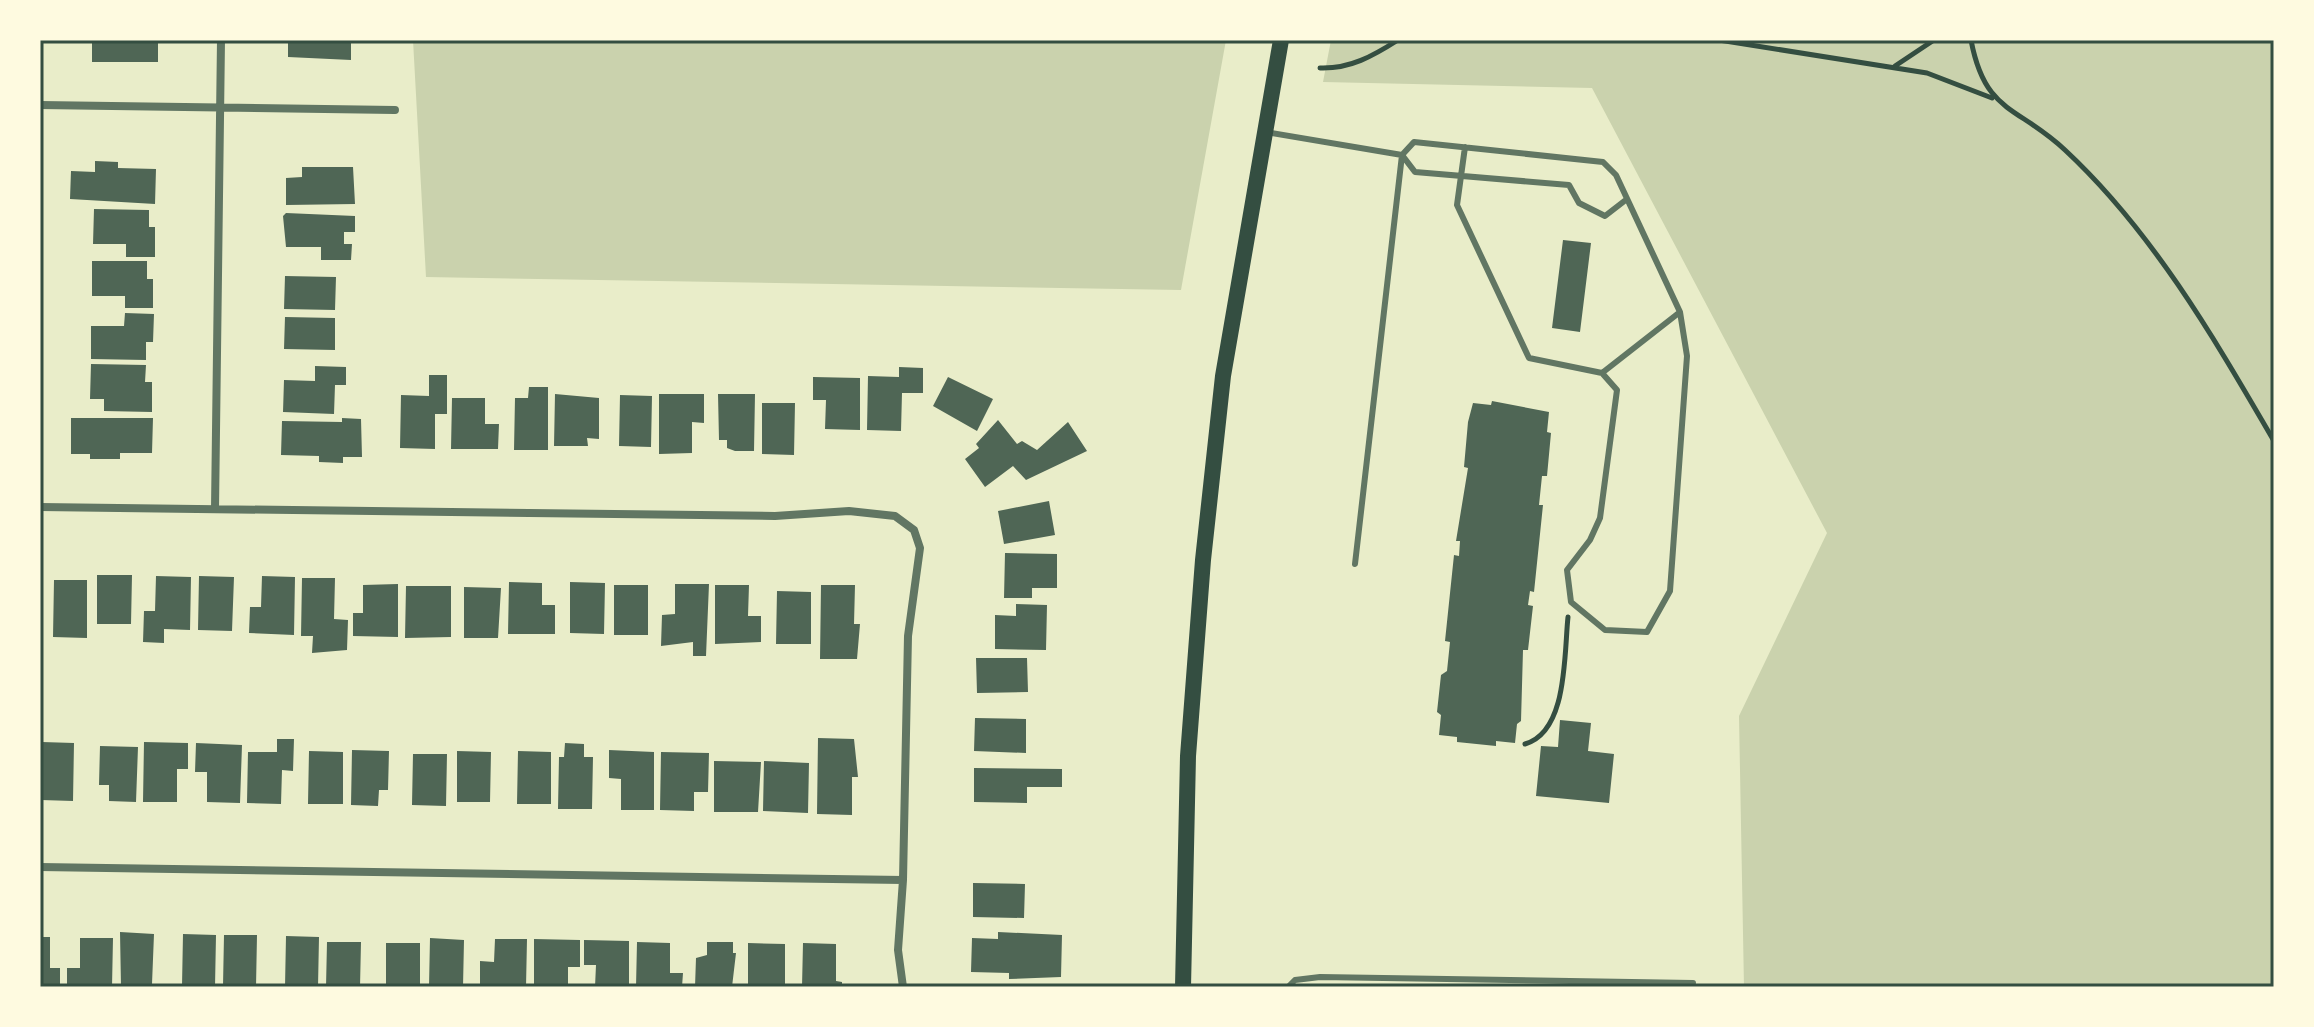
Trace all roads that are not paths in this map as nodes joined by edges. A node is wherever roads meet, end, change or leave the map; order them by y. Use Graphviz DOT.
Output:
graph roads {
  1 [pos="221,40"];
  2 [pos="1281,40"];
  3 [pos="40,105"];
  4 [pos="221,108"];
  5 [pos="395,110"];
  6 [pos="1263,131"];
  7 [pos="1465,147"];
  8 [pos="1402,155"];
  9 [pos="1462,174"];
  10 [pos="1627,199"];
  11 [pos="1680,312"];
  12 [pos="1602,373"];
  13 [pos="40,507"];
  14 [pos="215,509"];
  15 [pos="1355,564"];
  16 [pos="40,867"];
  17 [pos="903,880"];
  18 [pos="1693,983"];
  19 [pos="903,987"];
  20 [pos="1183,987"];
  21 [pos="1288,987"];
  1 -- 4 [label="street"];
  2 -- 6 [label="main road"];
  3 -- 4 [label="street"];
  4 -- 5 [label="street"];
  4 -- 14 [label="street"];
  6 -- 8 [label="lane"];
  6 -- 20 [label="main road"];
  7 -- 8 [label="lane"];
  7 -- 9 [label="lane"];
  7 -- 10 [label="lane"];
  8 -- 9 [label="lane"];
  8 -- 15 [label="lane"];
  9 -- 10 [label="lane"];
  9 -- 12 [label="lane"];
  10 -- 11 [label="lane"];
  11 -- 12 [label="lane"];
  11 -- 12 [label="lane"];
  13 -- 14 [label="street"];
  14 -- 17 [label="street"];
  16 -- 17 [label="street"];
  17 -- 19 [label="street"];
  18 -- 21 [label="lane"];
}
